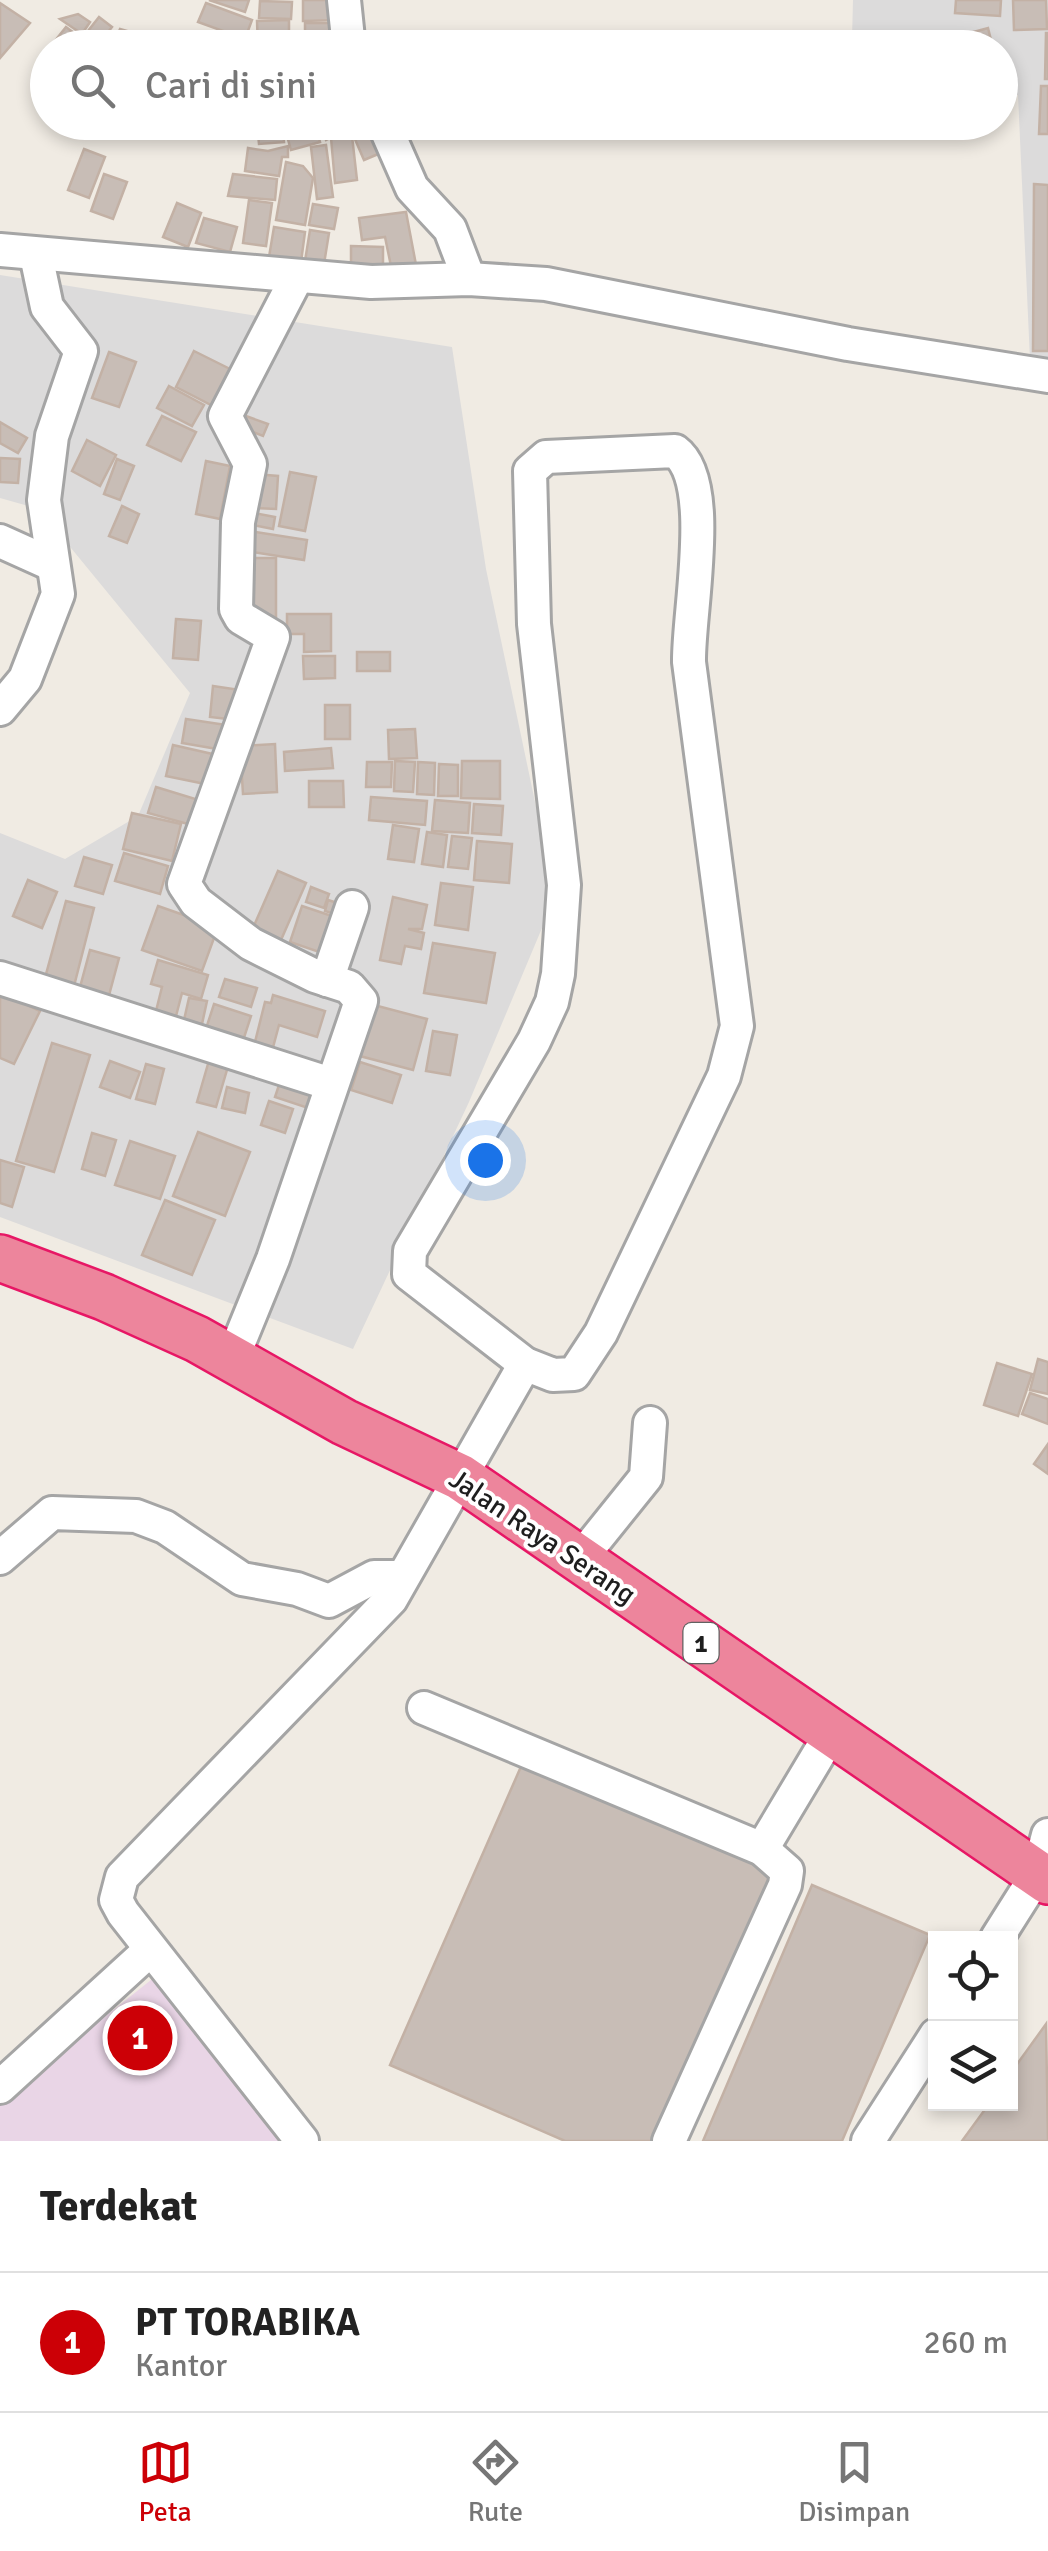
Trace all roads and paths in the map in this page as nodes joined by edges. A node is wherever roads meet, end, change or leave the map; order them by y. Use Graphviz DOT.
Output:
graph roads {
  1 [pos="344,0"];
  2 [pos="347,30"];
  3 [pos="391,140"];
  4 [pos="0,250"];
  5 [pos="36,255"];
  6 [pos="297,277"];
  7 [pos="458,280"];
  8 [pos="1048,376"];
  9 [pos="0,541"];
  10 [pos="51,564"];
  11 [pos="0,708"];
  12 [pos="352,906"];
  13 [pos="0,978"];
  14 [pos="326,980"];
  15 [pos="330,1084"];
  16 [pos="0,1258"];
  17 [pos="233,1357"];
  18 [pos="525,1364"];
  19 [pos="650,1423"];
  20 [pos="460,1476"];
  21 [pos="0,1558"];
  22 [pos="580,1558"];
  23 [pos="400,1578"];
  24 [pos="424,1708"];
  25 [pos="832,1732"];
  26 [pos="762,1849"];
  27 [pos="1045,1863"];
  28 [pos="1001,1931"];
  29 [pos="150,1950"];
  30 [pos="928,2047"];
  31 [pos="0,2087"];
  32 [pos="302,2141"];
  33 [pos="669,2141"];
  34 [pos="868,2141"];
  1 -- 2 [label="street"];
  3 -- 7 [label="street"];
  4 -- 5 [label="street"];
  5 -- 6 [label="street"];
  5 -- 10 [label="street"];
  6 -- 7 [label="street"];
  6 -- 14 [label="street"];
  7 -- 8 [label="street"];
  9 -- 10 [label="street"];
  10 -- 11 [label="street"];
  12 -- 14 [label="street"];
  13 -- 15 [label="street"];
  14 -- 15 [label="street"];
  15 -- 17 [label="street"];
  16 -- 17 [label="highway, Jalan Raya Serang / 1"];
  17 -- 20 [label="highway, Jalan Raya Serang / 1"];
  18 -- 18 [label="street"];
  18 -- 20 [label="street"];
  19 -- 22 [label="street"];
  20 -- 22 [label="highway, Jalan Raya Serang / 1"];
  20 -- 23 [label="street"];
  21 -- 23 [label="street"];
  22 -- 25 [label="highway, Jalan Raya Serang / 1"];
  23 -- 29 [label="street"];
  24 -- 26 [label="street"];
  25 -- 26 [label="street"];
  25 -- 27 [label="highway, Jalan Raya Serang / 1"];
  26 -- 33 [label="street"];
  27 -- 28 [label="street"];
  29 -- 31 [label="street"];
  29 -- 32 [label="street"];
  30 -- 34 [label="street"];
}
